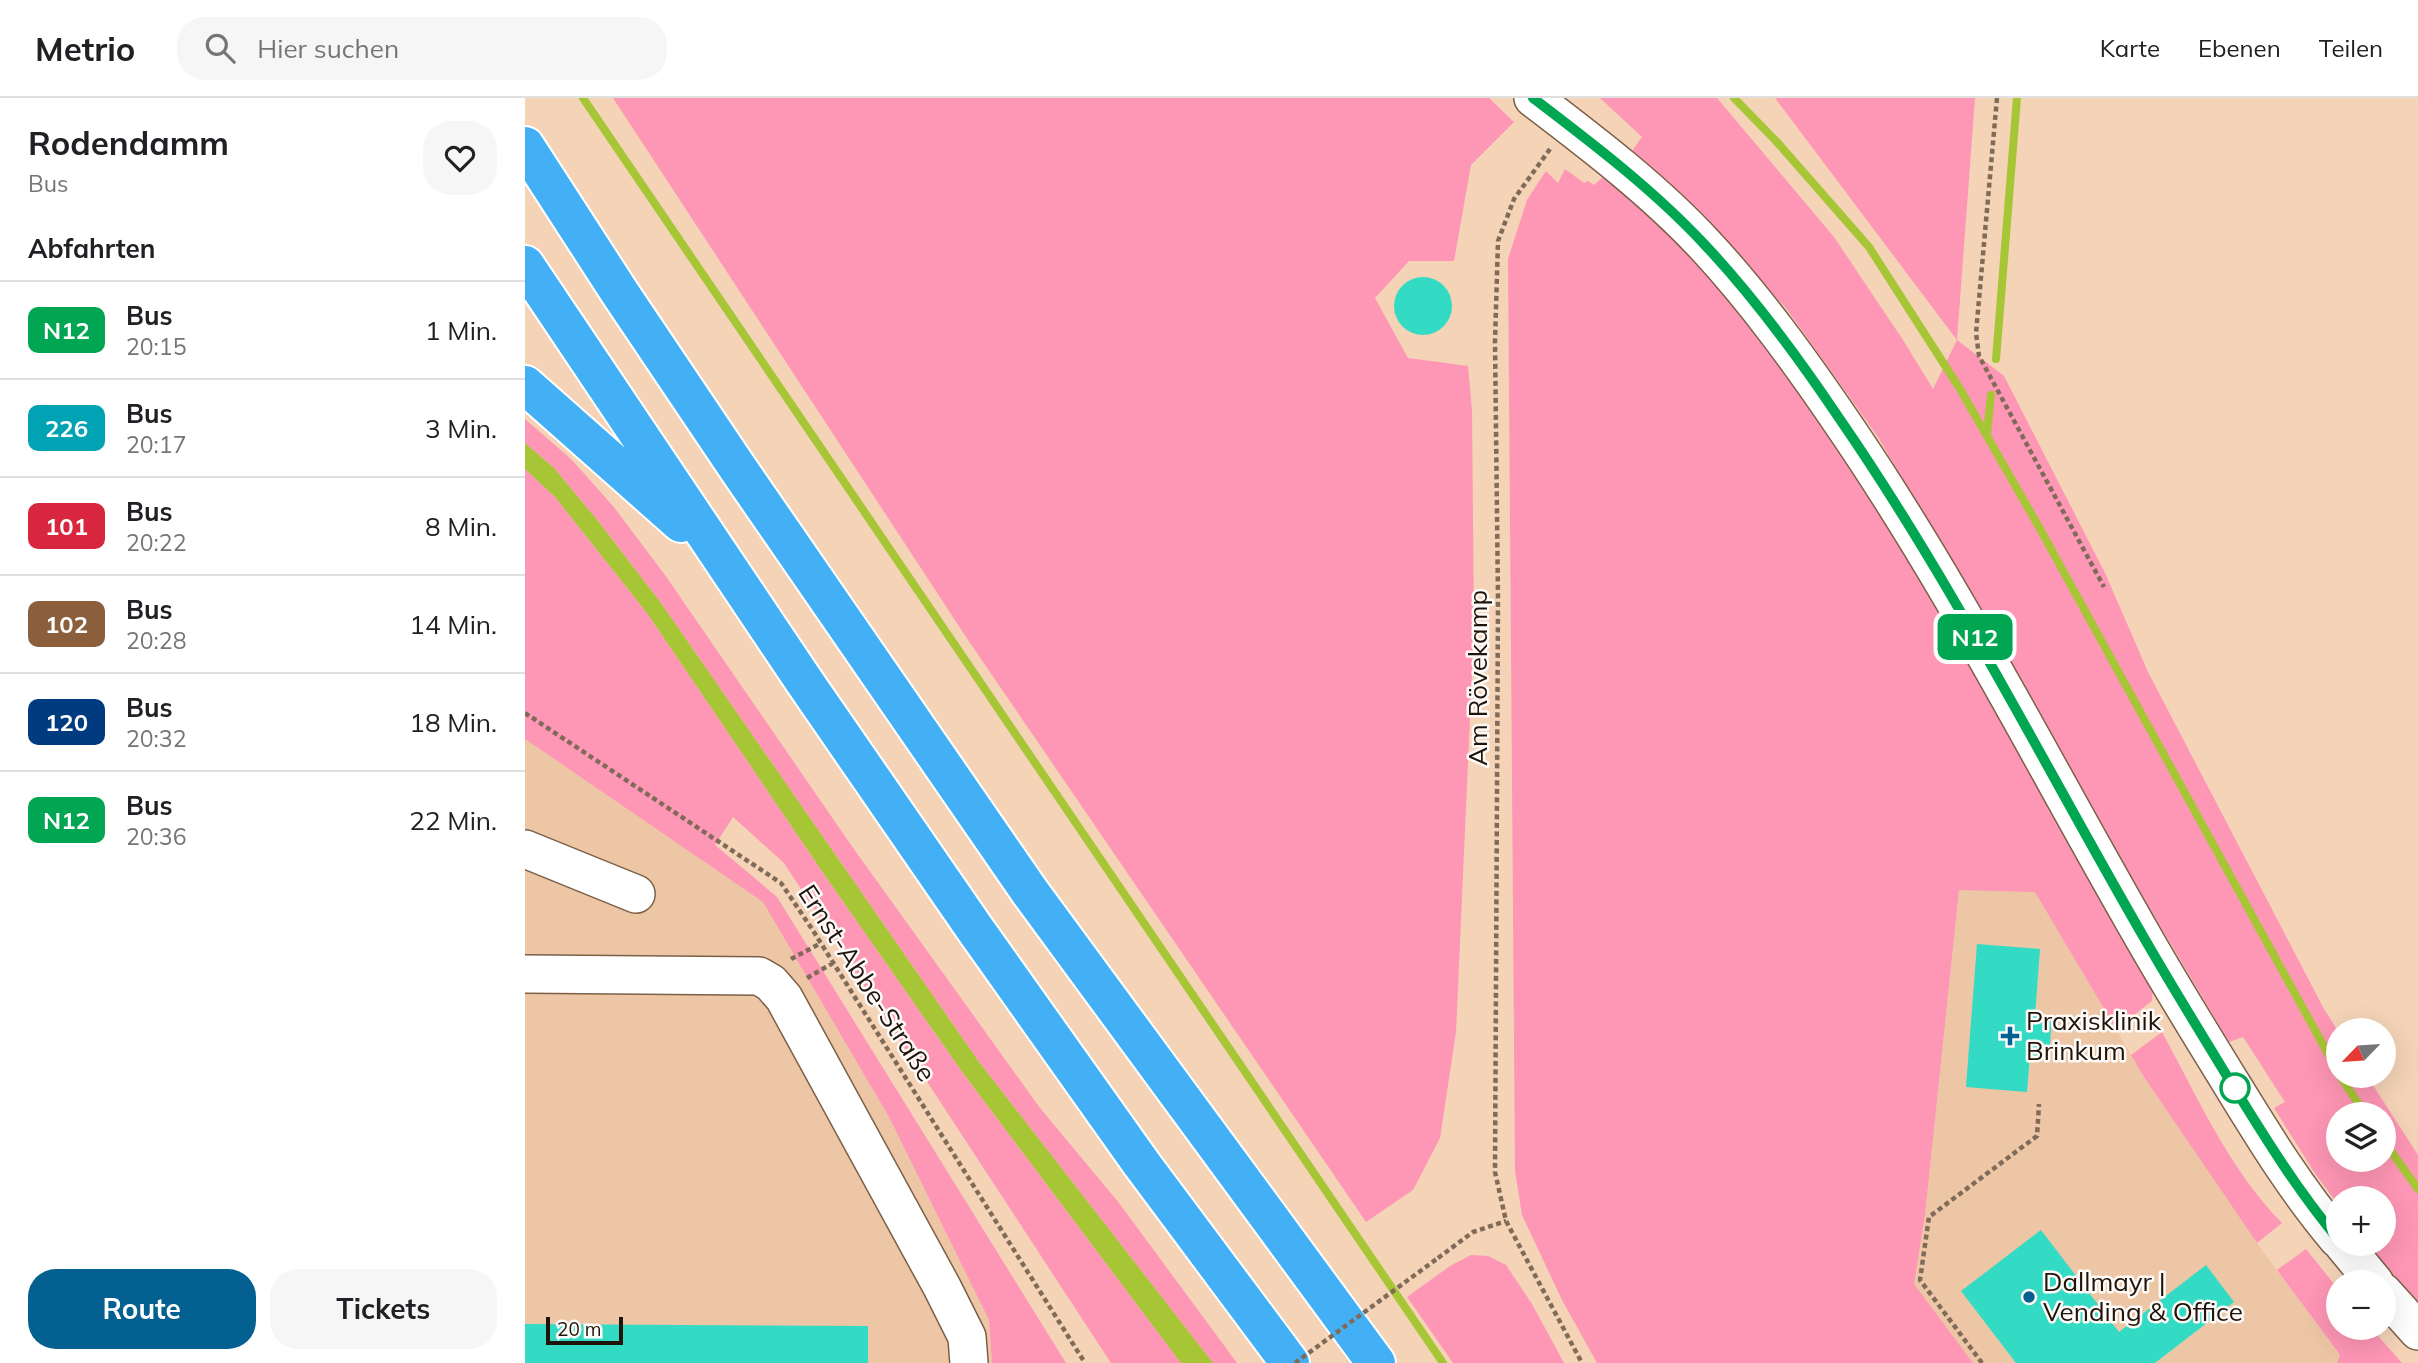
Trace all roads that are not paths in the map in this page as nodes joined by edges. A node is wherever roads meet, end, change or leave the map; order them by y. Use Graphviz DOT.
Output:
graph roads {
  1 [pos="1533,98"];
  2 [pos="525,146"];
  3 [pos="525,265"];
  4 [pos="525,385"];
  5 [pos="723,560"];
  6 [pos="525,849"];
  7 [pos="636,894"];
  8 [pos="525,974"];
  9 [pos="2326,1225"];
  10 [pos="2353,1256"];
  11 [pos="2364,1270"];
  12 [pos="2396,1307"];
  13 [pos="2418,1332"];
  14 [pos="969,1363"];
  15 [pos="1292,1363"];
  16 [pos="1376,1363"];
  1 -- 9 [label="street"];
  2 -- 16 [label="highway"];
  3 -- 5 [label="highway"];
  4 -- 5 [label="highway"];
  5 -- 15 [label="highway"];
  6 -- 7 [label="street"];
  8 -- 14 [label="street"];
  10 -- 11 [label="street"];
  12 -- 13 [label="street"];
}
